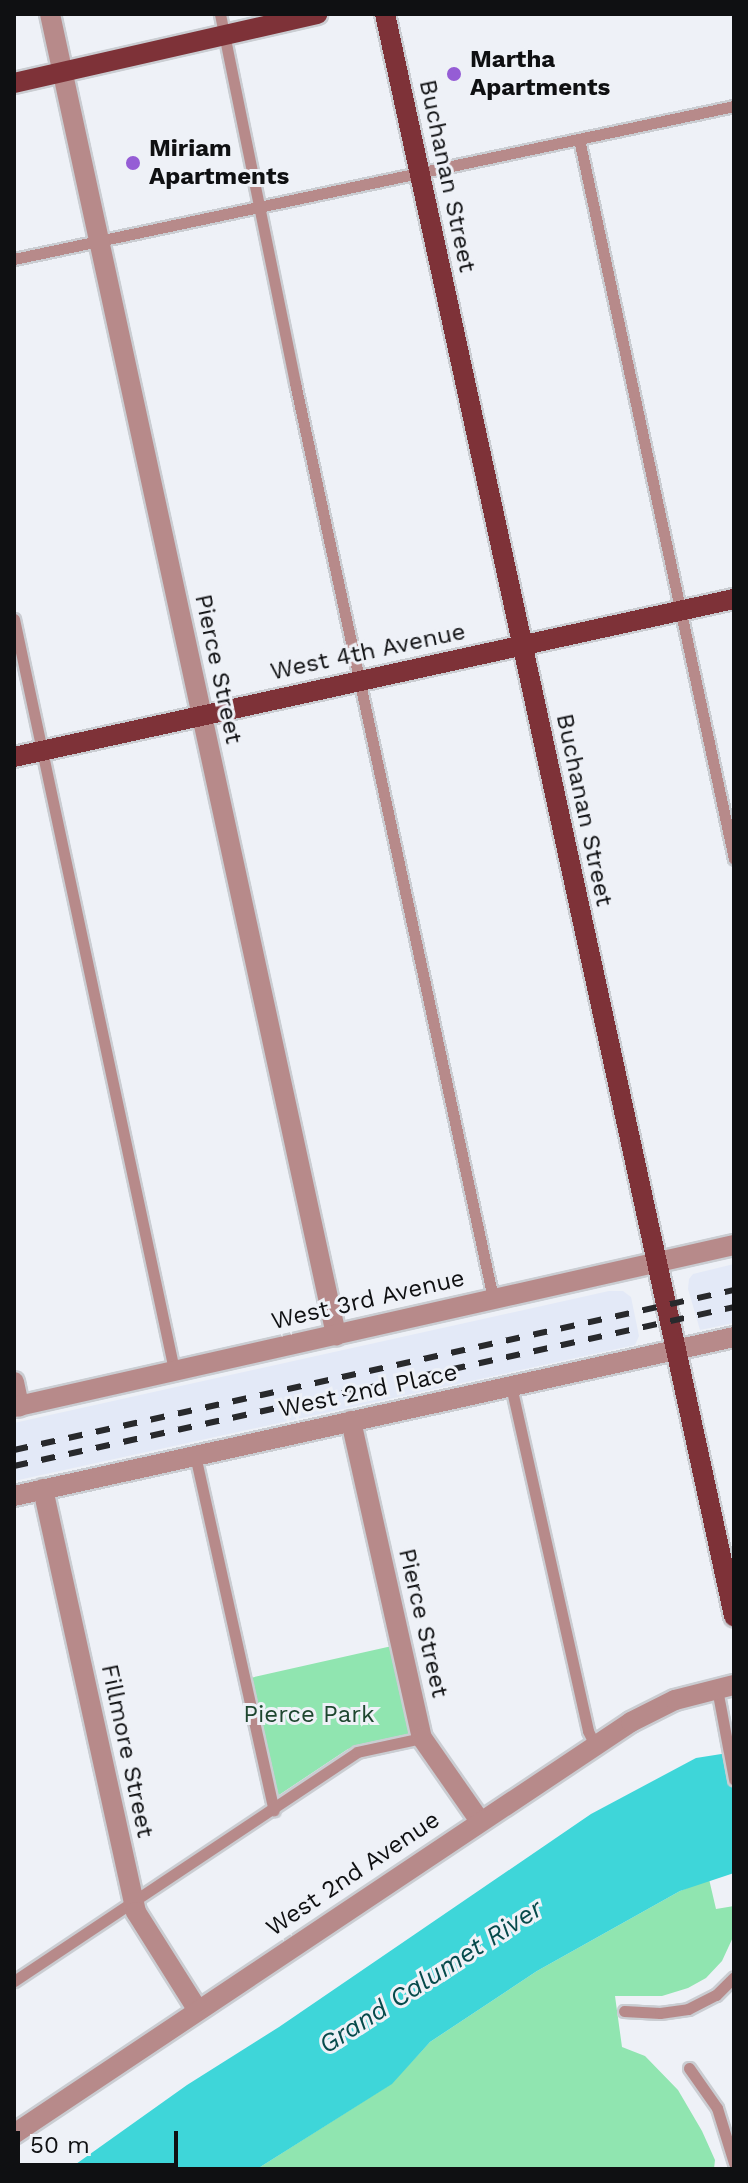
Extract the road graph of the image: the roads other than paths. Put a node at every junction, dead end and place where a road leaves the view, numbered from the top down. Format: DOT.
graph roads {
  1 [pos="50,14"];
  2 [pos="220,14"];
  3 [pos="317,14"];
  4 [pos="385,14"];
  5 [pos="224,35"];
  6 [pos="62,72"];
  7 [pos="14,83"];
  8 [pos="734,106"];
  9 [pos="579,139"];
  10 [pos="420,172"];
  11 [pos="259,208"];
  12 [pos="99,240"];
  13 [pos="14,259"];
  14 [pos="734,599"];
  15 [pos="681,611"];
  16 [pos="14,619"];
  17 [pos="521,646"];
  18 [pos="359,681"];
  19 [pos="201,716"];
  20 [pos="42,751"];
  21 [pos="14,757"];
  22 [pos="734,859"];
  23 [pos="734,1245"];
  24 [pos="656,1262"];
  25 [pos="493,1298"];
  26 [pos="336,1335"];
  27 [pos="734,1337"];
  28 [pos="676,1350"];
  29 [pos="174,1370"];
  30 [pos="14,1382"];
  31 [pos="511,1386"];
  32 [pos="17,1406"];
  33 [pos="351,1421"];
  34 [pos="195,1455"];
  35 [pos="43,1489"];
  36 [pos="14,1496"];
  37 [pos="734,1616"];
  38 [pos="726,1687"];
  39 [pos="422,1738"];
  40 [pos="595,1745"];
  41 [pos="734,1779"];
  42 [pos="274,1810"];
  43 [pos="480,1821"];
  44 [pos="133,1901"];
  45 [pos="734,1977"];
  46 [pos="14,1981"];
  47 [pos="197,2009"];
  48 [pos="624,2011"];
  49 [pos="689,2068"];
  50 [pos="14,2134"];
  51 [pos="734,2163"];
  1 -- 6 [label="street, Pierce Street"];
  2 -- 5 [label="lane"];
  3 -- 5 [label="main road"];
  4 -- 10 [label="main road, Buchanan Street"];
  5 -- 6 [label="main road"];
  5 -- 11 [label="lane"];
  6 -- 7 [label="main road"];
  6 -- 12 [label="street, Pierce Street"];
  8 -- 9 [label="lane"];
  9 -- 10 [label="lane"];
  9 -- 15 [label="lane"];
  10 -- 11 [label="lane"];
  10 -- 17 [label="main road, Buchanan Street"];
  11 -- 12 [label="lane"];
  11 -- 18 [label="lane"];
  12 -- 13 [label="lane"];
  12 -- 19 [label="street, Pierce Street"];
  14 -- 15 [label="main road, West 4th Avenue"];
  15 -- 17 [label="main road, West 4th Avenue"];
  15 -- 22 [label="lane"];
  16 -- 20 [label="lane"];
  17 -- 18 [label="main road, West 4th Avenue"];
  17 -- 24 [label="main road, Buchanan Street"];
  18 -- 19 [label="main road, West 4th Avenue"];
  18 -- 25 [label="lane"];
  19 -- 20 [label="main road, West 4th Avenue"];
  19 -- 26 [label="street, Pierce Street"];
  20 -- 21 [label="main road, West 4th Avenue"];
  20 -- 29 [label="lane"];
  23 -- 24 [label="street, West 3rd Avenue"];
  24 -- 25 [label="street, West 3rd Avenue"];
  24 -- 28 [label="main road, Buchanan Street"];
  25 -- 26 [label="street, West 3rd Avenue"];
  26 -- 29 [label="street, West 3rd Avenue"];
  27 -- 28 [label="street, West 2nd Place"];
  28 -- 31 [label="street, West 2nd Place"];
  28 -- 37 [label="main road, Buchanan Street"];
  29 -- 32 [label="street, West 3rd Avenue"];
  30 -- 32 [label="street"];
  31 -- 33 [label="street, West 2nd Place"];
  31 -- 40 [label="lane"];
  33 -- 34 [label="street, West 2nd Place"];
  33 -- 39 [label="street, Pierce Street"];
  34 -- 35 [label="street, West 2nd Place"];
  34 -- 42 [label="lane"];
  35 -- 36 [label="street, West 2nd Place"];
  35 -- 44 [label="street, Fillmore Street"];
  38 -- 40 [label="street, West 2nd Avenue"];
  38 -- 41 [label="lane"];
  39 -- 42 [label="lane"];
  39 -- 43 [label="street, Pierce Street"];
  40 -- 43 [label="street, West 2nd Avenue"];
  42 -- 44 [label="lane"];
  43 -- 47 [label="street, West 2nd Avenue"];
  44 -- 46 [label="lane"];
  44 -- 47 [label="street, Fillmore Street"];
  45 -- 48 [label="lane"];
  47 -- 50 [label="street, West 2nd Avenue"];
  49 -- 51 [label="lane"];
}
